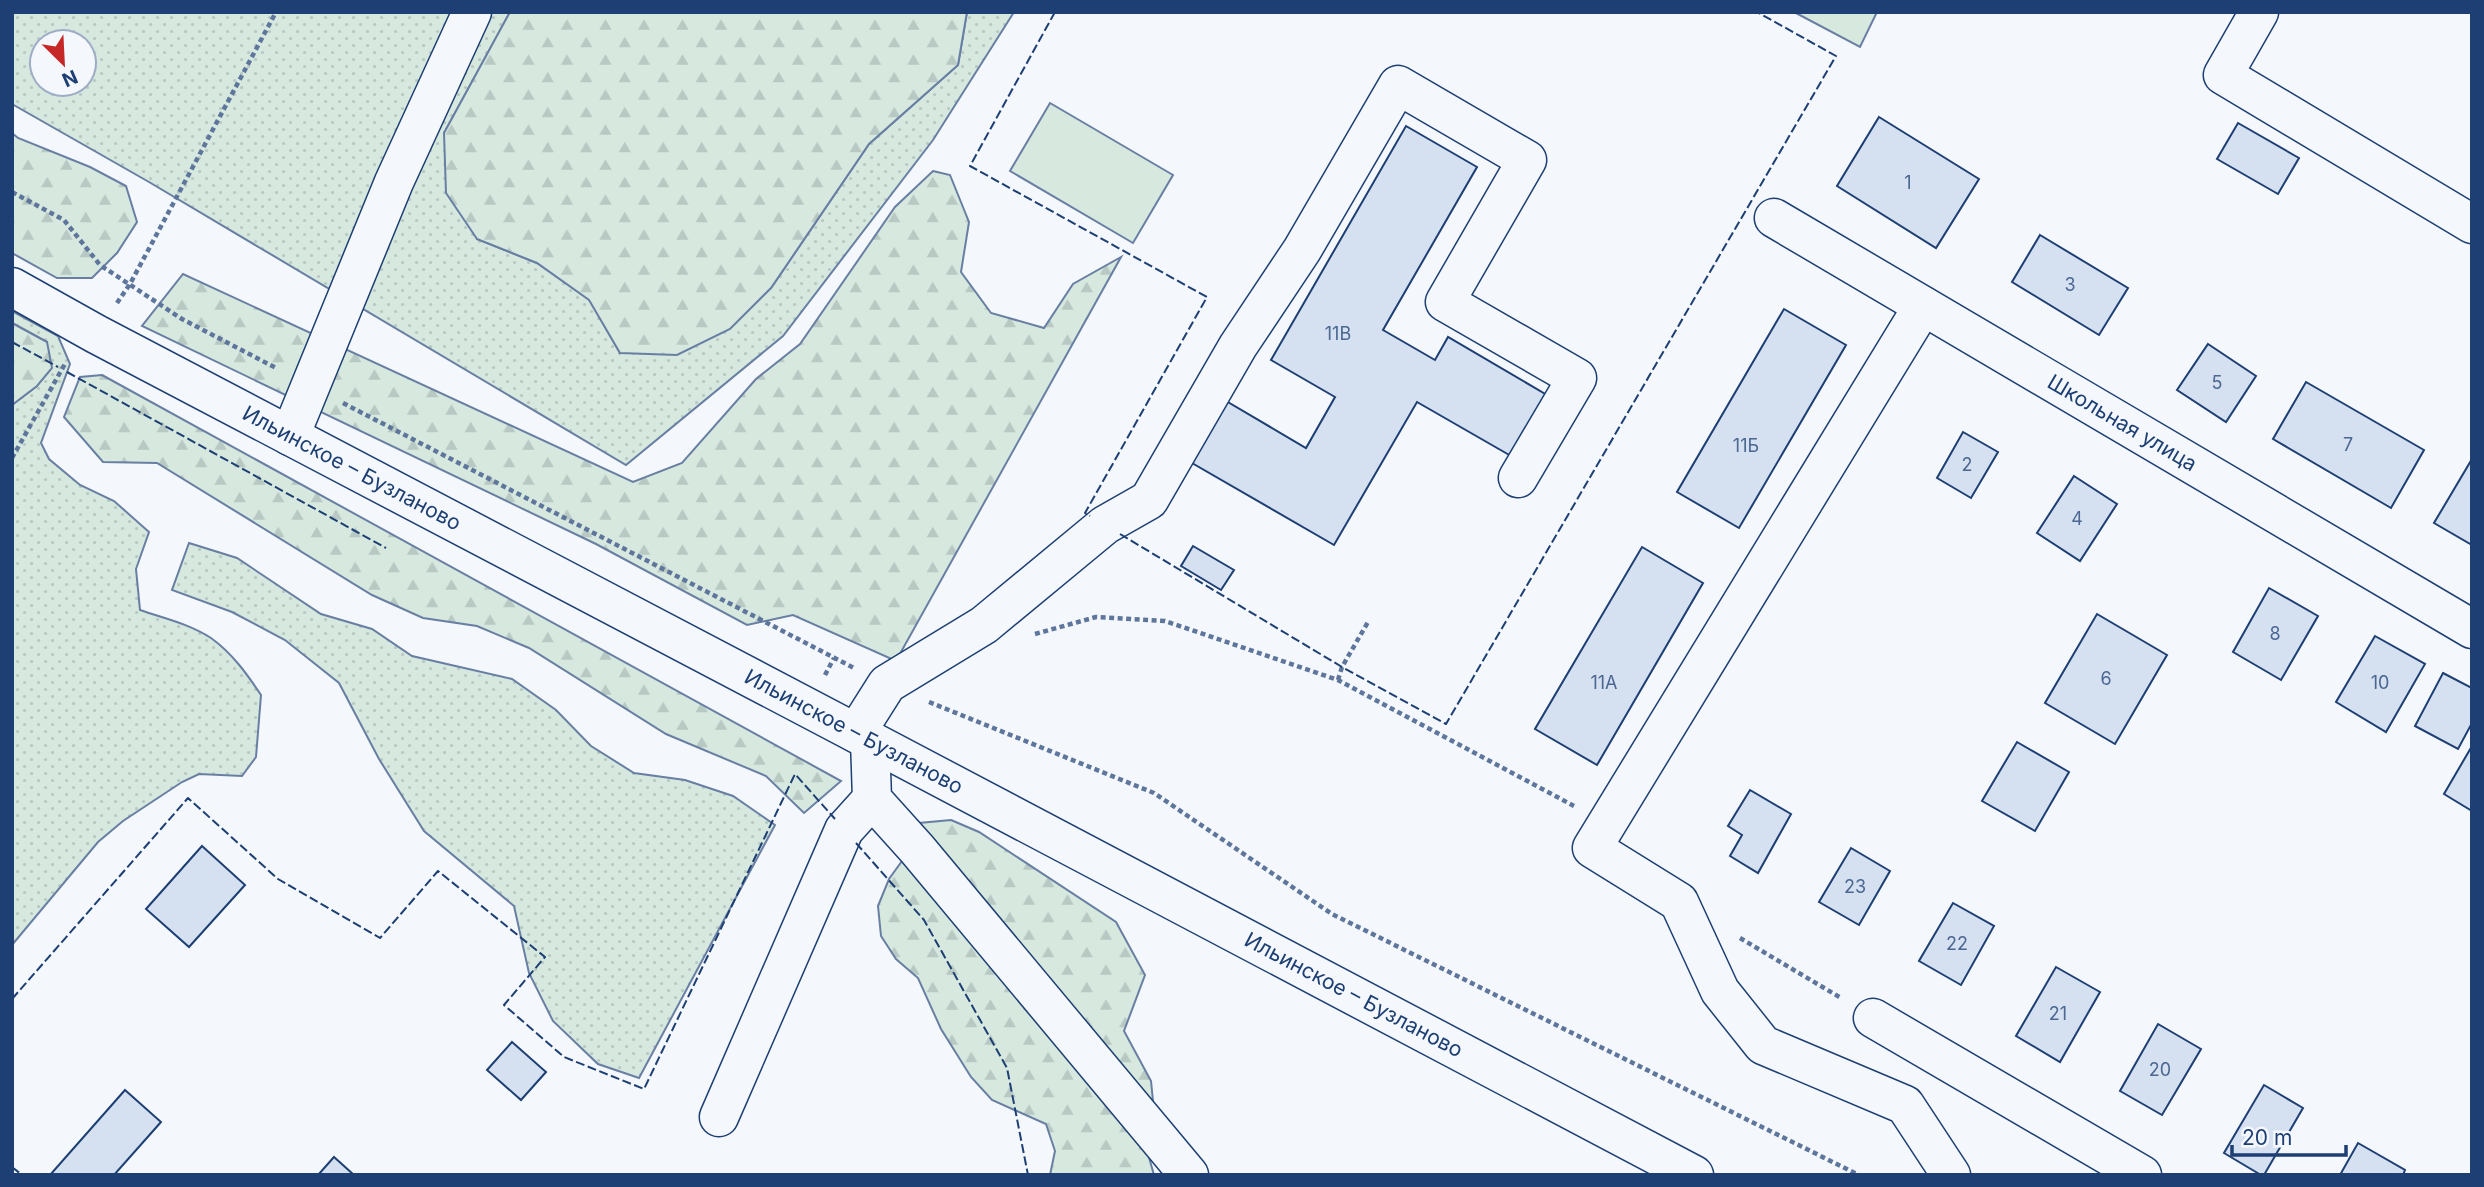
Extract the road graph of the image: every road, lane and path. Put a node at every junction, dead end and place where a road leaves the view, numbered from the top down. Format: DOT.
graph roads {
  1 [pos="276,12"];
  2 [pos="472,12"];
  3 [pos="2259,12"];
  4 [pos="1774,218"];
  5 [pos="2472,224"];
  6 [pos="12,287"];
  7 [pos="1923,306"];
  8 [pos="91,331"];
  9 [pos="290,436"];
  10 [pos="12,458"];
  11 [pos="1518,478"];
  12 [pos="1367,622"];
  13 [pos="2472,629"];
  14 [pos="1033,635"];
  15 [pos="1338,680"];
  16 [pos="863,736"];
  17 [pos="872,799"];
  18 [pos="1592,848"];
  19 [pos="1736,936"];
  20 [pos="1873,1018"];
  21 [pos="719,1117"];
  22 [pos="1189,1175"];
  23 [pos="1694,1175"];
  24 [pos="1951,1175"];
  25 [pos="2142,1175"];
  1 -- 8 [label="path"];
  2 -- 9 [label="street"];
  3 -- 5 [label="street"];
  4 -- 7 [label="street, Школьная улица"];
  6 -- 8 [label="street, Ильинское – Бузланово"];
  7 -- 13 [label="street, Школьная улица"];
  7 -- 18 [label="street"];
  8 -- 9 [label="street, Ильинское – Бузланово"];
  8 -- 10 [label="path"];
  9 -- 16 [label="street, Ильинское – Бузланово"];
  11 -- 16 [label="street"];
  12 -- 15 [label="path"];
  14 -- 15 [label="path"];
  15 -- 18 [label="path"];
  16 -- 17 [label="street"];
  16 -- 23 [label="street, Ильинское – Бузланово"];
  17 -- 21 [label="street"];
  17 -- 22 [label="street"];
  18 -- 24 [label="street"];
  19 -- 20 [label="path"];
  20 -- 25 [label="street"];
}
